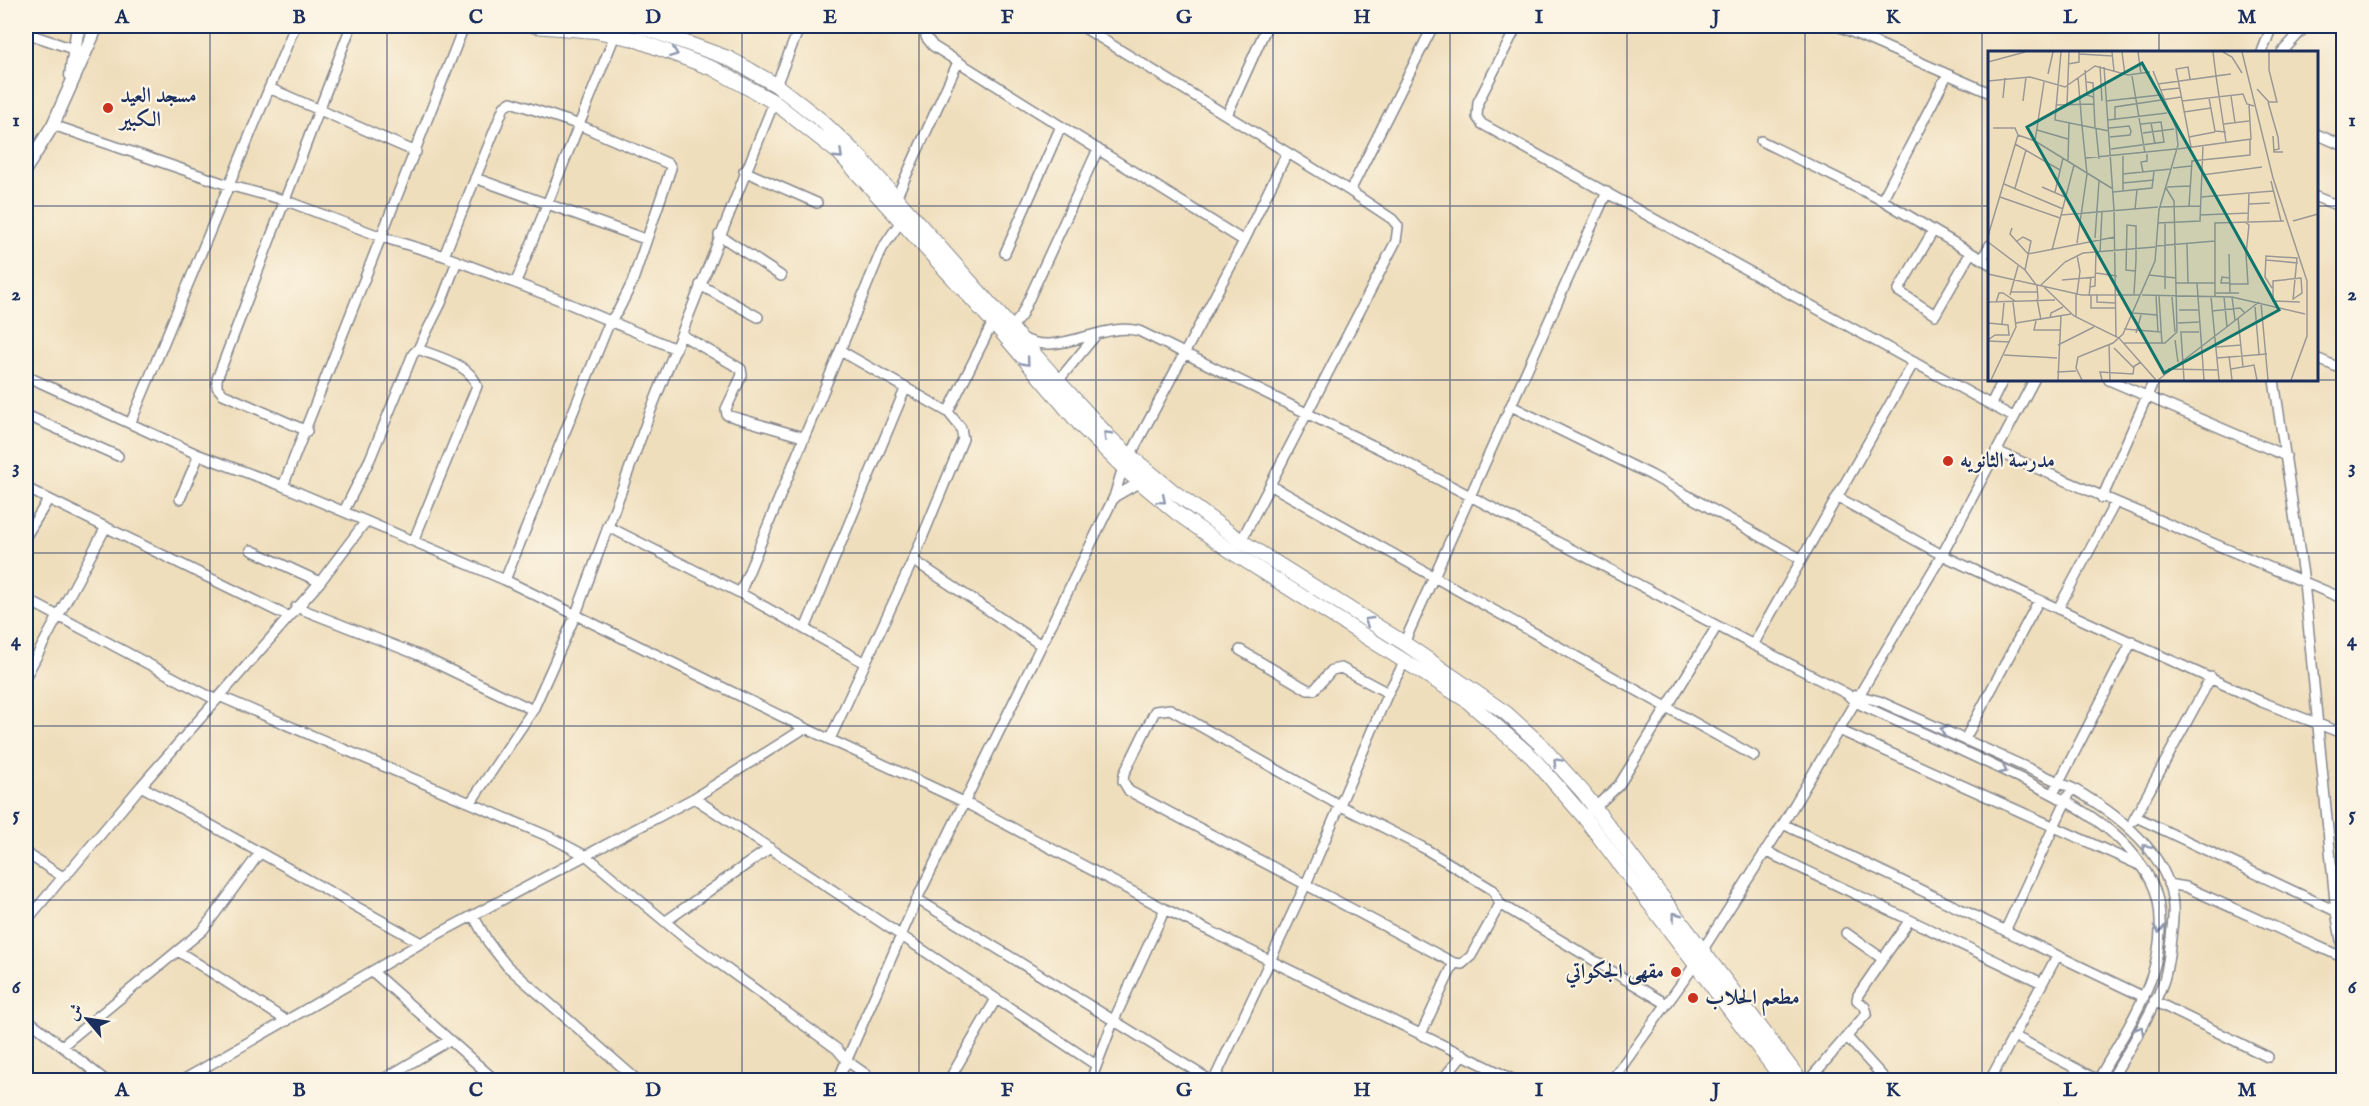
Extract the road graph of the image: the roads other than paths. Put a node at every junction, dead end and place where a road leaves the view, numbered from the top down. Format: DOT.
graph roads {
  1 [pos="78,26"];
  2 [pos="98,26"];
  3 [pos="295,26"];
  4 [pos="351,26"];
  5 [pos="464,26"];
  6 [pos="535,26"];
  7 [pos="639,26"];
  8 [pos="800,26"];
  9 [pos="927,26"];
  10 [pos="1081,26"];
  11 [pos="1267,26"];
  12 [pos="1433,26"];
  13 [pos="1517,26"];
  14 [pos="1838,26"];
  15 [pos="2271,26"];
  16 [pos="2306,26"];
  17 [pos="26,33"];
  18 [pos="615,34"];
  19 [pos="76,50"];
  20 [pos="2262,51"];
  21 [pos="2283,51"];
  22 [pos="957,62"];
  23 [pos="1947,75"];
  24 [pos="776,85"];
  25 [pos="269,88"];
  26 [pos="1988,93"];
  27 [pos="65,100"];
  28 [pos="774,102"];
  29 [pos="318,110"];
  30 [pos="1227,115"];
  31 [pos="577,124"];
  32 [pos="53,125"];
  33 [pos="1060,126"];
  34 [pos="2318,135"];
  35 [pos="1761,141"];
  36 [pos="2343,146"];
  37 [pos="1098,149"];
  38 [pos="416,152"];
  39 [pos="1287,153"];
  40 [pos="26,168"];
  41 [pos="744,171"];
  42 [pos="475,178"];
  43 [pos="228,185"];
  44 [pos="1350,191"];
  45 [pos="1607,192"];
  46 [pos="896,198"];
  47 [pos="2318,198"];
  48 [pos="284,200"];
  49 [pos="1882,200"];
  50 [pos="548,203"];
  51 [pos="817,203"];
  52 [pos="2343,208"];
  53 [pos="901,221"];
  54 [pos="1933,231"];
  55 [pos="719,235"];
  56 [pos="382,237"];
  57 [pos="645,239"];
  58 [pos="1244,241"];
  59 [pos="1005,253"];
  60 [pos="1970,254"];
  61 [pos="444,256"];
  62 [pos="457,261"];
  63 [pos="1986,261"];
  64 [pos="781,276"];
  65 [pos="516,282"];
  66 [pos="700,285"];
  67 [pos="758,317"];
  68 [pos="610,321"];
  69 [pos="993,322"];
  70 [pos="1014,331"];
  71 [pos="1097,334"];
  72 [pos="682,335"];
  73 [pos="418,349"];
  74 [pos="676,349"];
  75 [pos="841,351"];
  76 [pos="1185,353"];
  77 [pos="2318,359"];
  78 [pos="1914,362"];
  79 [pos="2343,370"];
  80 [pos="26,376"];
  81 [pos="1058,381"];
  82 [pos="2002,381"];
  83 [pos="2033,381"];
  84 [pos="2111,381"];
  85 [pos="2154,381"];
  86 [pos="2274,381"];
  87 [pos="906,387"];
  88 [pos="2147,397"];
  89 [pos="1990,404"];
  90 [pos="1510,406"];
  91 [pos="948,412"];
  92 [pos="1308,412"];
  93 [pos="26,415"];
  94 [pos="2013,417"];
  95 [pos="131,422"];
  96 [pos="307,430"];
  97 [pos="803,437"];
  98 [pos="1996,451"];
  99 [pos="199,454"];
  100 [pos="118,456"];
  101 [pos="2286,456"];
  102 [pos="1126,461"];
  103 [pos="1140,482"];
  104 [pos="1270,485"];
  105 [pos="283,486"];
  106 [pos="26,488"];
  107 [pos="1114,497"];
  108 [pos="1470,497"];
  109 [pos="1837,497"];
  110 [pos="2102,498"];
  111 [pos="180,499"];
  112 [pos="48,500"];
  113 [pos="2115,503"];
  114 [pos="344,511"];
  115 [pos="366,521"];
  116 [pos="1201,521"];
  117 [pos="608,526"];
  118 [pos="106,527"];
  119 [pos="26,536"];
  120 [pos="414,540"];
  121 [pos="1241,541"];
  122 [pos="251,550"];
  123 [pos="1942,555"];
  124 [pos="1801,559"];
  125 [pos="913,560"];
  126 [pos="1433,576"];
  127 [pos="505,580"];
  128 [pos="320,582"];
  129 [pos="2304,582"];
  130 [pos="740,593"];
  131 [pos="26,599"];
  132 [pos="2343,599"];
  133 [pos="2039,600"];
  134 [pos="296,607"];
  135 [pos="2058,609"];
  136 [pos="576,614"];
  137 [pos="287,616"];
  138 [pos="57,617"];
  139 [pos="1717,626"];
  140 [pos="805,629"];
  141 [pos="2132,641"];
  142 [pos="1404,643"];
  143 [pos="1041,645"];
  144 [pos="1753,645"];
  145 [pos="1240,650"];
  146 [pos="1405,661"];
  147 [pos="865,663"];
  148 [pos="26,676"];
  149 [pos="2211,677"];
  150 [pos="1388,693"];
  151 [pos="218,698"];
  152 [pos="1857,699"];
  153 [pos="1667,709"];
  154 [pos="533,710"];
  155 [pos="2318,725"];
  156 [pos="805,728"];
  157 [pos="1839,730"];
  158 [pos="2343,734"];
  159 [pos="830,739"];
  160 [pos="1965,739"];
  161 [pos="1754,756"];
  162 [pos="2059,782"];
  163 [pos="141,786"];
  164 [pos="2072,788"];
  165 [pos="2054,794"];
  166 [pos="694,798"];
  167 [pos="2066,801"];
  168 [pos="471,802"];
  169 [pos="964,802"];
  170 [pos="1339,806"];
  171 [pos="1590,812"];
  172 [pos="2136,817"];
  173 [pos="1783,824"];
  174 [pos="2054,827"];
  175 [pos="2128,828"];
  176 [pos="770,848"];
  177 [pos="1765,851"];
  178 [pos="26,853"];
  179 [pos="259,854"];
  180 [pos="588,857"];
  181 [pos="2141,866"];
  182 [pos="63,877"];
  183 [pos="1306,884"];
  184 [pos="2168,884"];
  185 [pos="917,899"];
  186 [pos="1500,904"];
  187 [pos="1165,909"];
  188 [pos="2340,913"];
  189 [pos="474,917"];
  190 [pos="26,921"];
  191 [pos="666,921"];
  192 [pos="1909,921"];
  193 [pos="2005,931"];
  194 [pos="1846,933"];
  195 [pos="901,934"];
  196 [pos="421,943"];
  197 [pos="178,951"];
  198 [pos="1702,951"];
  199 [pos="2057,956"];
  200 [pos="2343,957"];
  201 [pos="1883,959"];
  202 [pos="1269,961"];
  203 [pos="1454,963"];
  204 [pos="1694,966"];
  205 [pos="373,972"];
  206 [pos="2042,983"];
  207 [pos="2144,997"];
  208 [pos="996,999"];
  209 [pos="2154,1001"];
  210 [pos="1665,1003"];
  211 [pos="26,1018"];
  212 [pos="287,1021"];
  213 [pos="1113,1022"];
  214 [pos="1753,1030"];
  215 [pos="1421,1034"];
  216 [pos="2014,1036"];
  217 [pos="1847,1037"];
  218 [pos="450,1040"];
  219 [pos="62,1046"];
  220 [pos="1463,1054"];
  221 [pos="2268,1057"];
  222 [pos="847,1061"];
  223 [pos="1096,1065"];
  224 [pos="105,1080"];
  225 [pos="183,1080"];
  226 [pos="382,1080"];
  227 [pos="495,1080"];
  228 [pos="637,1080"];
  229 [pos="838,1080"];
  230 [pos="874,1080"];
  231 [pos="949,1080"];
  232 [pos="1091,1080"];
  233 [pos="1212,1080"];
  234 [pos="1442,1080"];
  235 [pos="1514,1080"];
  236 [pos="1612,1080"];
  237 [pos="1783,1080"];
  238 [pos="1800,1080"];
  239 [pos="1809,1080"];
  240 [pos="1886,1080"];
  241 [pos="1990,1080"];
  242 [pos="2098,1080"];
  243 [pos="2111,1080"];
  1 -- 19 [label="street"];
  2 -- 27 [label="street"];
  3 -- 25 [label="street"];
  4 -- 29 [label="street"];
  5 -- 38 [label="street"];
  6 -- 18 [label="main road"];
  7 -- 24 [label="main road"];
  8 -- 24 [label="street"];
  9 -- 22 [label="street"];
  10 -- 30 [label="street"];
  11 -- 30 [label="street"];
  12 -- 44 [label="street"];
  13 -- 45 [label="street"];
  14 -- 23 [label="street"];
  15 -- 20 [label="street"];
  16 -- 21 [label="street"];
  17 -- 19 [label="street"];
  18 -- 28 [label="main road, one-way"];
  18 -- 31 [label="street"];
  19 -- 27 [label="street"];
  22 -- 33 [label="street"];
  22 -- 46 [label="street"];
  23 -- 26 [label="street"];
  23 -- 49 [label="street"];
  24 -- 46 [label="main road"];
  25 -- 29 [label="street"];
  25 -- 43 [label="street"];
  27 -- 32 [label="street"];
  28 -- 41 [label="street"];
  28 -- 53 [label="main road, one-way"];
  29 -- 38 [label="street"];
  29 -- 48 [label="street"];
  30 -- 39 [label="street"];
  31 -- 42 [label="street"];
  31 -- 50 [label="street"];
  31 -- 57 [label="street"];
  32 -- 40 [label="street"];
  32 -- 43 [label="street"];
  33 -- 37 [label="street"];
  33 -- 59 [label="street"];
  34 -- 36 [label="street"];
  35 -- 49 [label="street"];
  37 -- 58 [label="street"];
  37 -- 70 [label="street"];
  38 -- 56 [label="street"];
  39 -- 44 [label="street"];
  39 -- 58 [label="street"];
  41 -- 51 [label="street"];
  41 -- 55 [label="street"];
  42 -- 50 [label="street"];
  42 -- 61 [label="street"];
  43 -- 48 [label="street"];
  43 -- 95 [label="street"];
  44 -- 92 [label="street"];
  45 -- 78 [label="street"];
  45 -- 90 [label="street"];
  46 -- 70 [label="main road"];
  47 -- 52 [label="street"];
  48 -- 56 [label="street"];
  48 -- 96 [label="street"];
  49 -- 54 [label="street"];
  50 -- 57 [label="street"];
  50 -- 65 [label="street"];
  53 -- 69 [label="main road"];
  53 -- 75 [label="street"];
  54 -- 60 [label="street"];
  54 -- 60 [label="street"];
  55 -- 64 [label="street"];
  55 -- 66 [label="street"];
  56 -- 61 [label="street"];
  56 -- 96 [label="street"];
  57 -- 68 [label="street"];
  58 -- 76 [label="street"];
  60 -- 63 [label="street"];
  61 -- 62 [label="street"];
  62 -- 65 [label="street"];
  62 -- 73 [label="street"];
  65 -- 68 [label="street"];
  66 -- 67 [label="street"];
  66 -- 72 [label="street"];
  68 -- 74 [label="street"];
  68 -- 127 [label="street"];
  69 -- 91 [label="street"];
  69 -- 102 [label="main road, one-way"];
  70 -- 71 [label="street"];
  70 -- 81 [label="main road"];
  71 -- 76 [label="street"];
  71 -- 81 [label="street"];
  72 -- 74 [label="street"];
  72 -- 97 [label="street"];
  73 -- 114 [label="street"];
  73 -- 120 [label="street"];
  74 -- 117 [label="street"];
  75 -- 87 [label="street"];
  75 -- 97 [label="street"];
  76 -- 92 [label="street"];
  76 -- 102 [label="street"];
  77 -- 79 [label="street"];
  78 -- 89 [label="street"];
  78 -- 109 [label="street"];
  80 -- 95 [label="street"];
  102 -- 81 [label="main road, one-way"];
  82 -- 89 [label="street"];
  83 -- 94 [label="street"];
  84 -- 88 [label="street"];
  85 -- 88 [label="street"];
  86 -- 101 [label="street"];
  87 -- 91 [label="street"];
  87 -- 140 [label="street"];
  88 -- 101 [label="street"];
  88 -- 110 [label="street"];
  89 -- 94 [label="street"];
  90 -- 108 [label="street"];
  90 -- 124 [label="street"];
  91 -- 125 [label="street"];
  92 -- 104 [label="street"];
  92 -- 108 [label="street"];
  93 -- 100 [label="street"];
  94 -- 98 [label="street"];
  95 -- 99 [label="street"];
  96 -- 105 [label="street"];
  97 -- 130 [label="street"];
  98 -- 110 [label="street"];
  98 -- 123 [label="street"];
  99 -- 105 [label="street"];
  99 -- 111 [label="street"];
  101 -- 129 [label="street"];
  102 -- 103 [label="main road"];
  102 -- 107 [label="street"];
  102 -- 116 [label="main road"];
  103 -- 107 [label="street"];
  103 -- 116 [label="main road, one-way"];
  104 -- 121 [label="street"];
  104 -- 126 [label="street"];
  105 -- 114 [label="street"];
  106 -- 112 [label="street"];
  107 -- 143 [label="street"];
  108 -- 126 [label="street"];
  108 -- 139 [label="street"];
  109 -- 123 [label="street"];
  109 -- 124 [label="street"];
  110 -- 113 [label="street"];
  112 -- 118 [label="street"];
  112 -- 119 [label="street"];
  113 -- 129 [label="street"];
  113 -- 135 [label="street"];
  114 -- 115 [label="street"];
  115 -- 120 [label="street"];
  115 -- 128 [label="street"];
  116 -- 121 [label="main road"];
  116 -- 146 [label="main road"];
  117 -- 130 [label="street"];
  117 -- 136 [label="street"];
  118 -- 137 [label="street"];
  118 -- 138 [label="street"];
  120 -- 127 [label="street"];
  142 -- 121 [label="main road, one-way"];
  122 -- 128 [label="street"];
  123 -- 133 [label="street"];
  123 -- 152 [label="street"];
  124 -- 144 [label="street"];
  125 -- 143 [label="street"];
  125 -- 147 [label="street"];
  126 -- 142 [label="street"];
  126 -- 153 [label="street"];
  127 -- 136 [label="street"];
  128 -- 134 [label="street"];
  129 -- 132 [label="street"];
  129 -- 155 [label="street"];
  130 -- 140 [label="street"];
  131 -- 138 [label="street"];
  133 -- 135 [label="street"];
  133 -- 160 [label="street"];
  134 -- 137 [label="street"];
  134 -- 154 [label="street"];
  135 -- 141 [label="street"];
  136 -- 154 [label="street"];
  136 -- 156 [label="street"];
  137 -- 151 [label="street"];
  138 -- 148 [label="street"];
  138 -- 151 [label="street"];
  139 -- 144 [label="street"];
  139 -- 153 [label="street"];
  140 -- 147 [label="street"];
  141 -- 149 [label="street"];
  141 -- 162 [label="street"];
  171 -- 142 [label="main road, one-way"];
  143 -- 169 [label="street"];
  144 -- 152 [label="street"];
  145 -- 150 [label="street"];
  146 -- 150 [label="street"];
  146 -- 171 [label="main road"];
  147 -- 159 [label="street"];
  149 -- 155 [label="street"];
  149 -- 172 [label="street"];
  150 -- 170 [label="street"];
  151 -- 163 [label="street"];
  151 -- 168 [label="street"];
  152 -- 157 [label="street"];
  160 -- 152 [label="street, one-way"];
  152 -- 165 [label="street, one-way"];
  153 -- 161 [label="street"];
  153 -- 171 [label="street"];
  154 -- 168 [label="street"];
  155 -- 158 [label="street"];
  155 -- 188 [label="street"];
  156 -- 159 [label="street"];
  156 -- 166 [label="street"];
  157 -- 173 [label="street"];
  157 -- 174 [label="street"];
  159 -- 169 [label="street"];
  160 -- 162 [label="street"];
  162 -- 164 [label="street"];
  162 -- 165 [label="street"];
  163 -- 179 [label="street"];
  163 -- 182 [label="street"];
  164 -- 167 [label="street"];
  164 -- 175 [label="street"];
  165 -- 167 [label="street"];
  166 -- 176 [label="street"];
  166 -- 180 [label="street"];
  167 -- 174 [label="street"];
  167 -- 181 [label="street"];
  168 -- 180 [label="street"];
  169 -- 185 [label="street"];
  169 -- 187 [label="street"];
  170 -- 183 [label="street"];
  170 -- 183 [label="street"];
  170 -- 186 [label="street"];
  198 -- 171 [label="main road, one-way"];
  171 -- 204 [label="main road"];
  172 -- 175 [label="street"];
  172 -- 188 [label="street"];
  173 -- 177 [label="street"];
  173 -- 193 [label="street"];
  174 -- 181 [label="street"];
  174 -- 193 [label="street"];
  184 -- 175 [label="street, one-way"];
  176 -- 191 [label="street"];
  176 -- 195 [label="street"];
  177 -- 192 [label="street"];
  177 -- 198 [label="street"];
  178 -- 182 [label="street"];
  179 -- 196 [label="street"];
  179 -- 197 [label="street"];
  180 -- 189 [label="street"];
  180 -- 191 [label="street"];
  181 -- 207 [label="street, one-way"];
  182 -- 190 [label="street"];
  183 -- 202 [label="street"];
  183 -- 203 [label="street"];
  184 -- 200 [label="street"];
  184 -- 209 [label="street"];
  185 -- 195 [label="street"];
  185 -- 213 [label="street"];
  186 -- 203 [label="street"];
  186 -- 210 [label="street"];
  187 -- 202 [label="street"];
  187 -- 213 [label="street"];
  188 -- 200 [label="street"];
  189 -- 196 [label="street"];
  189 -- 228 [label="street"];
  191 -- 222 [label="street"];
  192 -- 201 [label="street"];
  192 -- 206 [label="street"];
  193 -- 199 [label="street"];
  194 -- 201 [label="street"];
  195 -- 208 [label="street"];
  195 -- 222 [label="street"];
  196 -- 205 [label="street"];
  197 -- 212 [label="street"];
  197 -- 219 [label="street"];
  198 -- 214 [label="main road"];
  199 -- 206 [label="street"];
  199 -- 207 [label="street"];
  201 -- 217 [label="street"];
  202 -- 215 [label="street"];
  202 -- 233 [label="street"];
  203 -- 215 [label="street"];
  204 -- 210 [label="street"];
  204 -- 214 [label="main road"];
  205 -- 212 [label="street"];
  205 -- 218 [label="street"];
  206 -- 216 [label="street"];
  207 -- 242 [label="street"];
  208 -- 223 [label="street"];
  208 -- 231 [label="street"];
  209 -- 221 [label="street"];
  243 -- 209 [label="street, one-way"];
  210 -- 236 [label="street"];
  211 -- 219 [label="street"];
  212 -- 225 [label="street"];
  213 -- 223 [label="street"];
  213 -- 233 [label="street"];
  214 -- 237 [label="main road"];
  214 -- 238 [label="main road"];
  215 -- 220 [label="street"];
  216 -- 241 [label="street"];
  216 -- 242 [label="street"];
  217 -- 239 [label="street"];
  217 -- 240 [label="street"];
  218 -- 226 [label="street"];
  218 -- 227 [label="street"];
  219 -- 224 [label="street"];
  220 -- 234 [label="street"];
  220 -- 235 [label="street"];
  222 -- 229 [label="street"];
  222 -- 230 [label="street"];
  223 -- 232 [label="street"];
}
